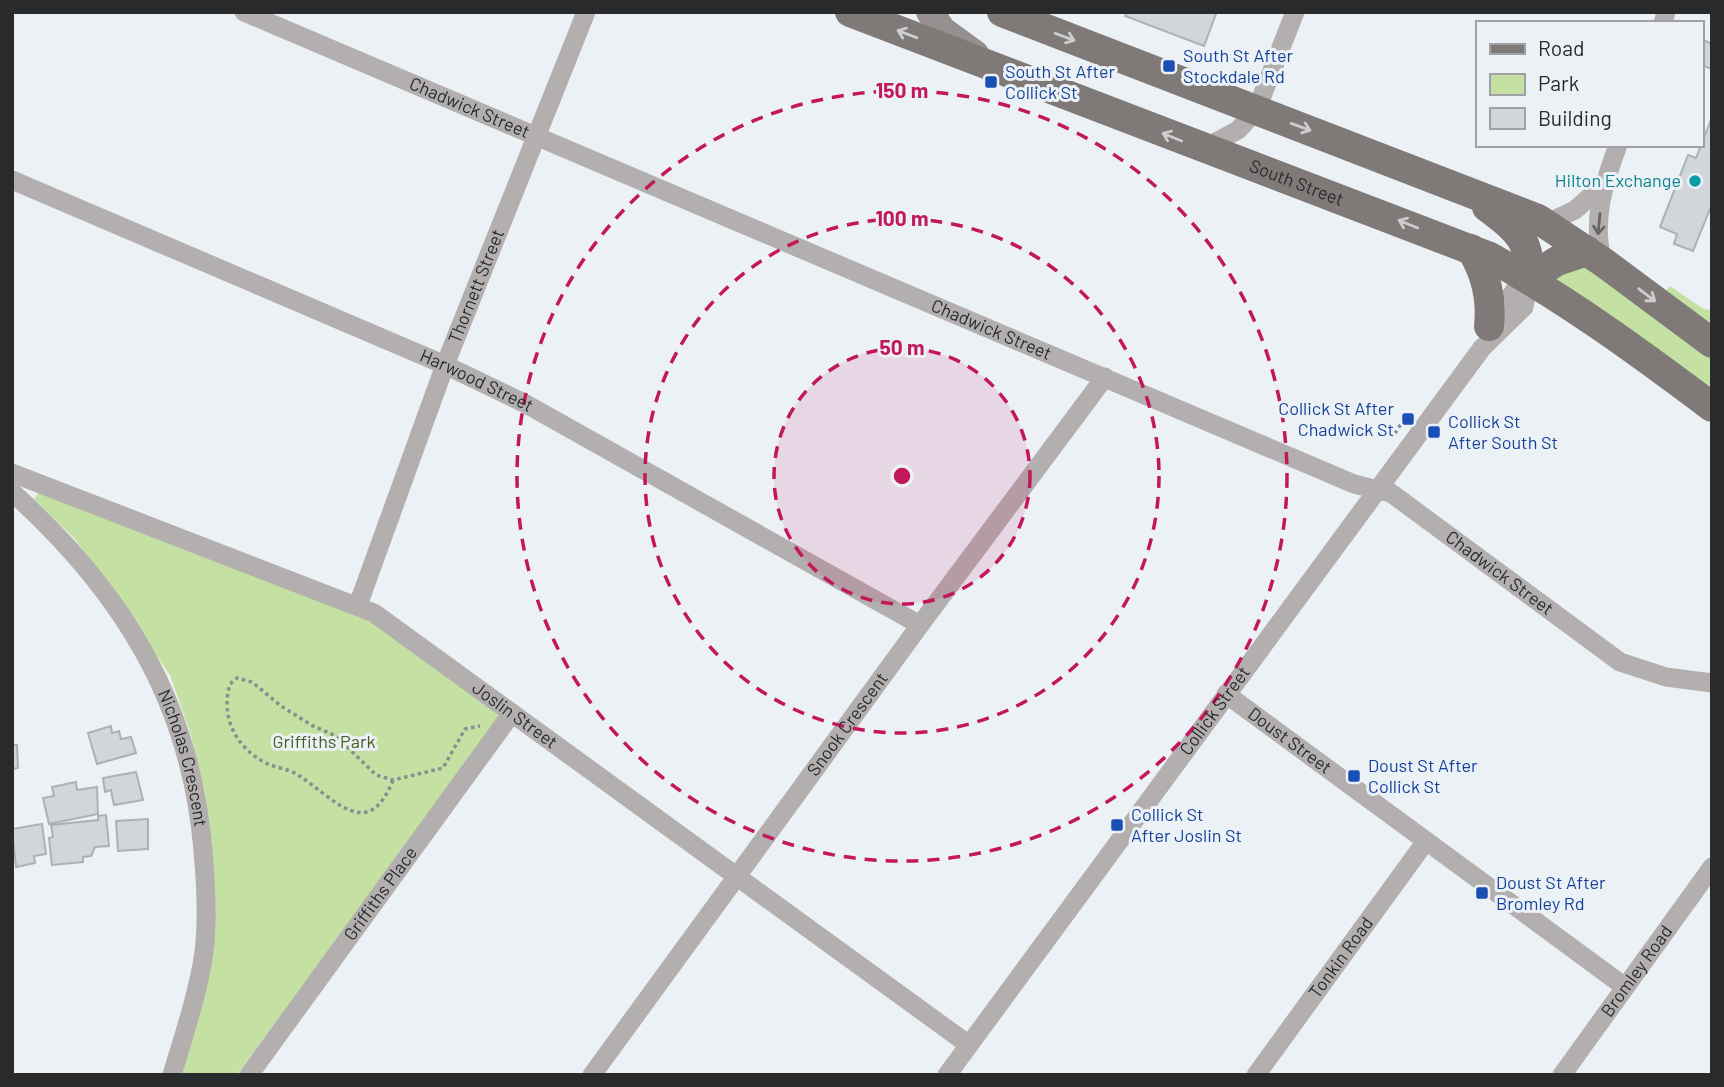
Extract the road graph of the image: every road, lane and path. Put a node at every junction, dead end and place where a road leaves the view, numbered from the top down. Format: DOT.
graph roads {
  1 [pos="244,12"];
  2 [pos="586,12"];
  3 [pos="930,12"];
  4 [pos="1002,12"];
  5 [pos="1295,12"];
  6 [pos="859,13"];
  7 [pos="994,67"];
  8 [pos="1256,111"];
  9 [pos="534,137"];
  10 [pos="1617,147"];
  11 [pos="1203,149"];
  12 [pos="12,180"];
  13 [pos="1603,185"];
  14 [pos="1462,188"];
  15 [pos="1546,223"];
  16 [pos="1471,249"];
  17 [pos="1595,256"];
  18 [pos="1529,279"];
  19 [pos="1485,337"];
  20 [pos="1712,343"];
  21 [pos="445,365"];
  22 [pos="1105,377"];
  23 [pos="1712,407"];
  24 [pos="1405,418"];
  25 [pos="1382,425"];
  26 [pos="12,472"];
  27 [pos="12,492"];
  28 [pos="1375,492"];
  29 [pos="358,605"];
  30 [pos="920,625"];
  31 [pos="1712,683"];
  32 [pos="1226,694"];
  33 [pos="512,713"];
  34 [pos="498,732"];
  35 [pos="393,780"];
  36 [pos="1426,841"];
  37 [pos="1712,867"];
  38 [pos="735,877"];
  39 [pos="1625,986"];
  40 [pos="968,1045"];
  41 [pos="172,1075"];
  42 [pos="249,1075"];
  43 [pos="592,1075"];
  44 [pos="947,1075"];
  45 [pos="1256,1075"];
  46 [pos="1562,1075"];
  1 -- 9 [label="street, Chadwick Street"];
  2 -- 9 [label="street, Thornett Street"];
  3 -- 7 [label="street"];
  4 -- 8 [label="main road, one-way"];
  5 -- 8 [label="street"];
  7 -- 6 [label="main road, South Street, one-way"];
  11 -- 7 [label="main road, South Street, one-way"];
  8 -- 11 [label="street"];
  8 -- 14 [label="main road, one-way"];
  9 -- 21 [label="street, Thornett Street"];
  9 -- 22 [label="street, Chadwick Street"];
  10 -- 13 [label="street"];
  16 -- 11 [label="main road, South Street, one-way"];
  12 -- 21 [label="street, Harwood Street"];
  13 -- 15 [label="street"];
  13 -- 17 [label="street, one-way"];
  14 -- 15 [label="main road"];
  14 -- 18 [label="main road"];
  15 -- 17 [label="main road"];
  16 -- 18 [label="main road, South Street"];
  16 -- 19 [label="main road"];
  17 -- 18 [label="main road"];
  17 -- 20 [label="main road, one-way"];
  18 -- 19 [label="street, Collick Street"];
  18 -- 23 [label="main road, South Street"];
  19 -- 28 [label="street, Collick Street"];
  21 -- 29 [label="street, Thornett Street"];
  21 -- 30 [label="street, Harwood Street"];
  22 -- 28 [label="street, Chadwick Street"];
  22 -- 30 [label="street, Snook Crescent"];
  24 -- 25 [label="path"];
  26 -- 29 [label="street, Joslin Street"];
  27 -- 41 [label="street, Nicholas Crescent"];
  28 -- 31 [label="street, Chadwick Street"];
  28 -- 32 [label="street, Collick Street"];
  29 -- 33 [label="street, Joslin Street"];
  30 -- 38 [label="street, Snook Crescent"];
  32 -- 36 [label="street, Doust Street"];
  32 -- 40 [label="street, Collick Street"];
  33 -- 34 [label="street, Griffiths Place"];
  33 -- 38 [label="street, Joslin Street"];
  34 -- 35 [label="path"];
  34 -- 42 [label="street, Griffiths Place"];
  35 -- 35 [label="path"];
  36 -- 39 [label="street, Doust Street"];
  36 -- 45 [label="street, Tonkin Road"];
  37 -- 39 [label="street, Bromley Road"];
  38 -- 40 [label="street, Joslin Street"];
  38 -- 43 [label="street, Snook Crescent"];
  39 -- 46 [label="street, Bromley Road"];
  40 -- 44 [label="street, Collick Street"];
}
